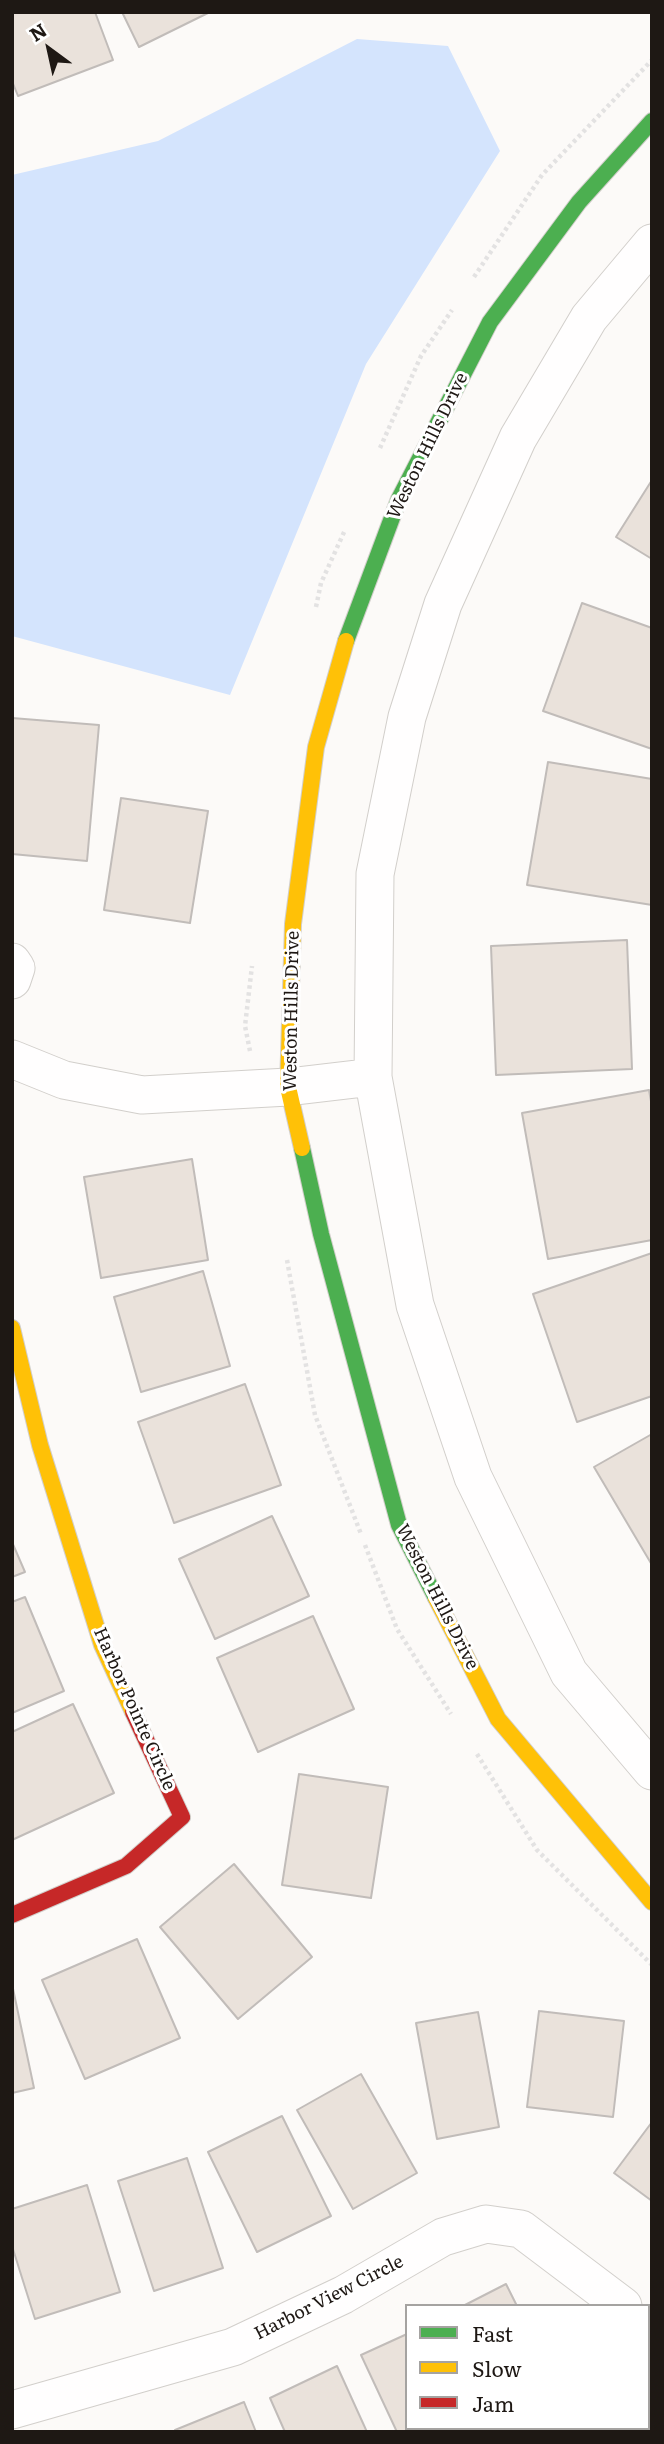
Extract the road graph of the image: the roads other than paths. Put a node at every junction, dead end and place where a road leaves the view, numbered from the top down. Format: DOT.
graph roads {
  1 [pos="652,121"];
  2 [pos="652,243"];
  3 [pos="12,962"];
  4 [pos="12,980"];
  5 [pos="12,1059"];
  6 [pos="373,1077"];
  7 [pos="289,1087"];
  8 [pos="12,1328"];
  9 [pos="652,1771"];
  10 [pos="652,1902"];
  11 [pos="12,1915"];
  12 [pos="620,2304"];
  13 [pos="12,2410"];
  1 -- 7 [label="street, Weston Hills Drive"];
  2 -- 6 [label="street"];
  3 -- 4 [label="street"];
  5 -- 7 [label="street"];
  6 -- 7 [label="street"];
  6 -- 9 [label="street"];
  7 -- 10 [label="street, Weston Hills Drive"];
  8 -- 11 [label="street, Harbor Pointe Circle"];
  12 -- 13 [label="street, Harbor View Circle"];
}
